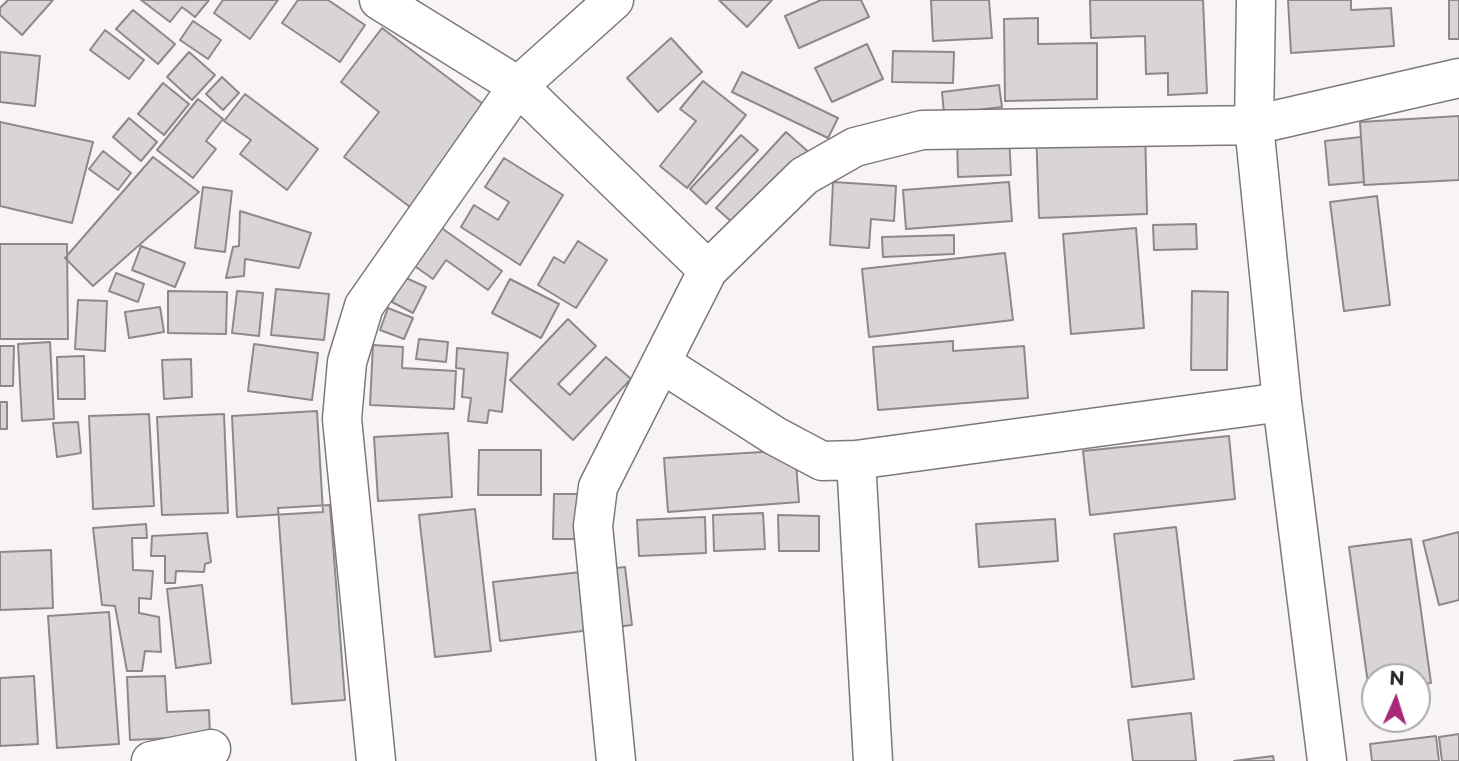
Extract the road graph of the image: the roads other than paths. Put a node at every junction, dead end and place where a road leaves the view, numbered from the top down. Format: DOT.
graph roads {
  1 [pos="379,0"];
  2 [pos="614,0"];
  3 [pos="1256,0"];
  4 [pos="1459,78"];
  5 [pos="518,86"];
  6 [pos="1254,125"];
  7 [pos="708,270"];
  8 [pos="661,363"];
  9 [pos="1282,402"];
  10 [pos="856,460"];
  11 [pos="211,749"];
  12 [pos="151,761"];
  13 [pos="376,761"];
  14 [pos="616,761"];
  15 [pos="873,761"];
  16 [pos="1327,761"];
  1 -- 5 [label="street"];
  2 -- 5 [label="street"];
  3 -- 6 [label="street"];
  4 -- 6 [label="street"];
  5 -- 7 [label="street"];
  5 -- 13 [label="street"];
  6 -- 7 [label="street"];
  6 -- 9 [label="street"];
  7 -- 8 [label="street"];
  8 -- 10 [label="street"];
  8 -- 14 [label="street"];
  9 -- 10 [label="street"];
  9 -- 16 [label="street"];
  10 -- 15 [label="street"];
  11 -- 12 [label="street"];
}
